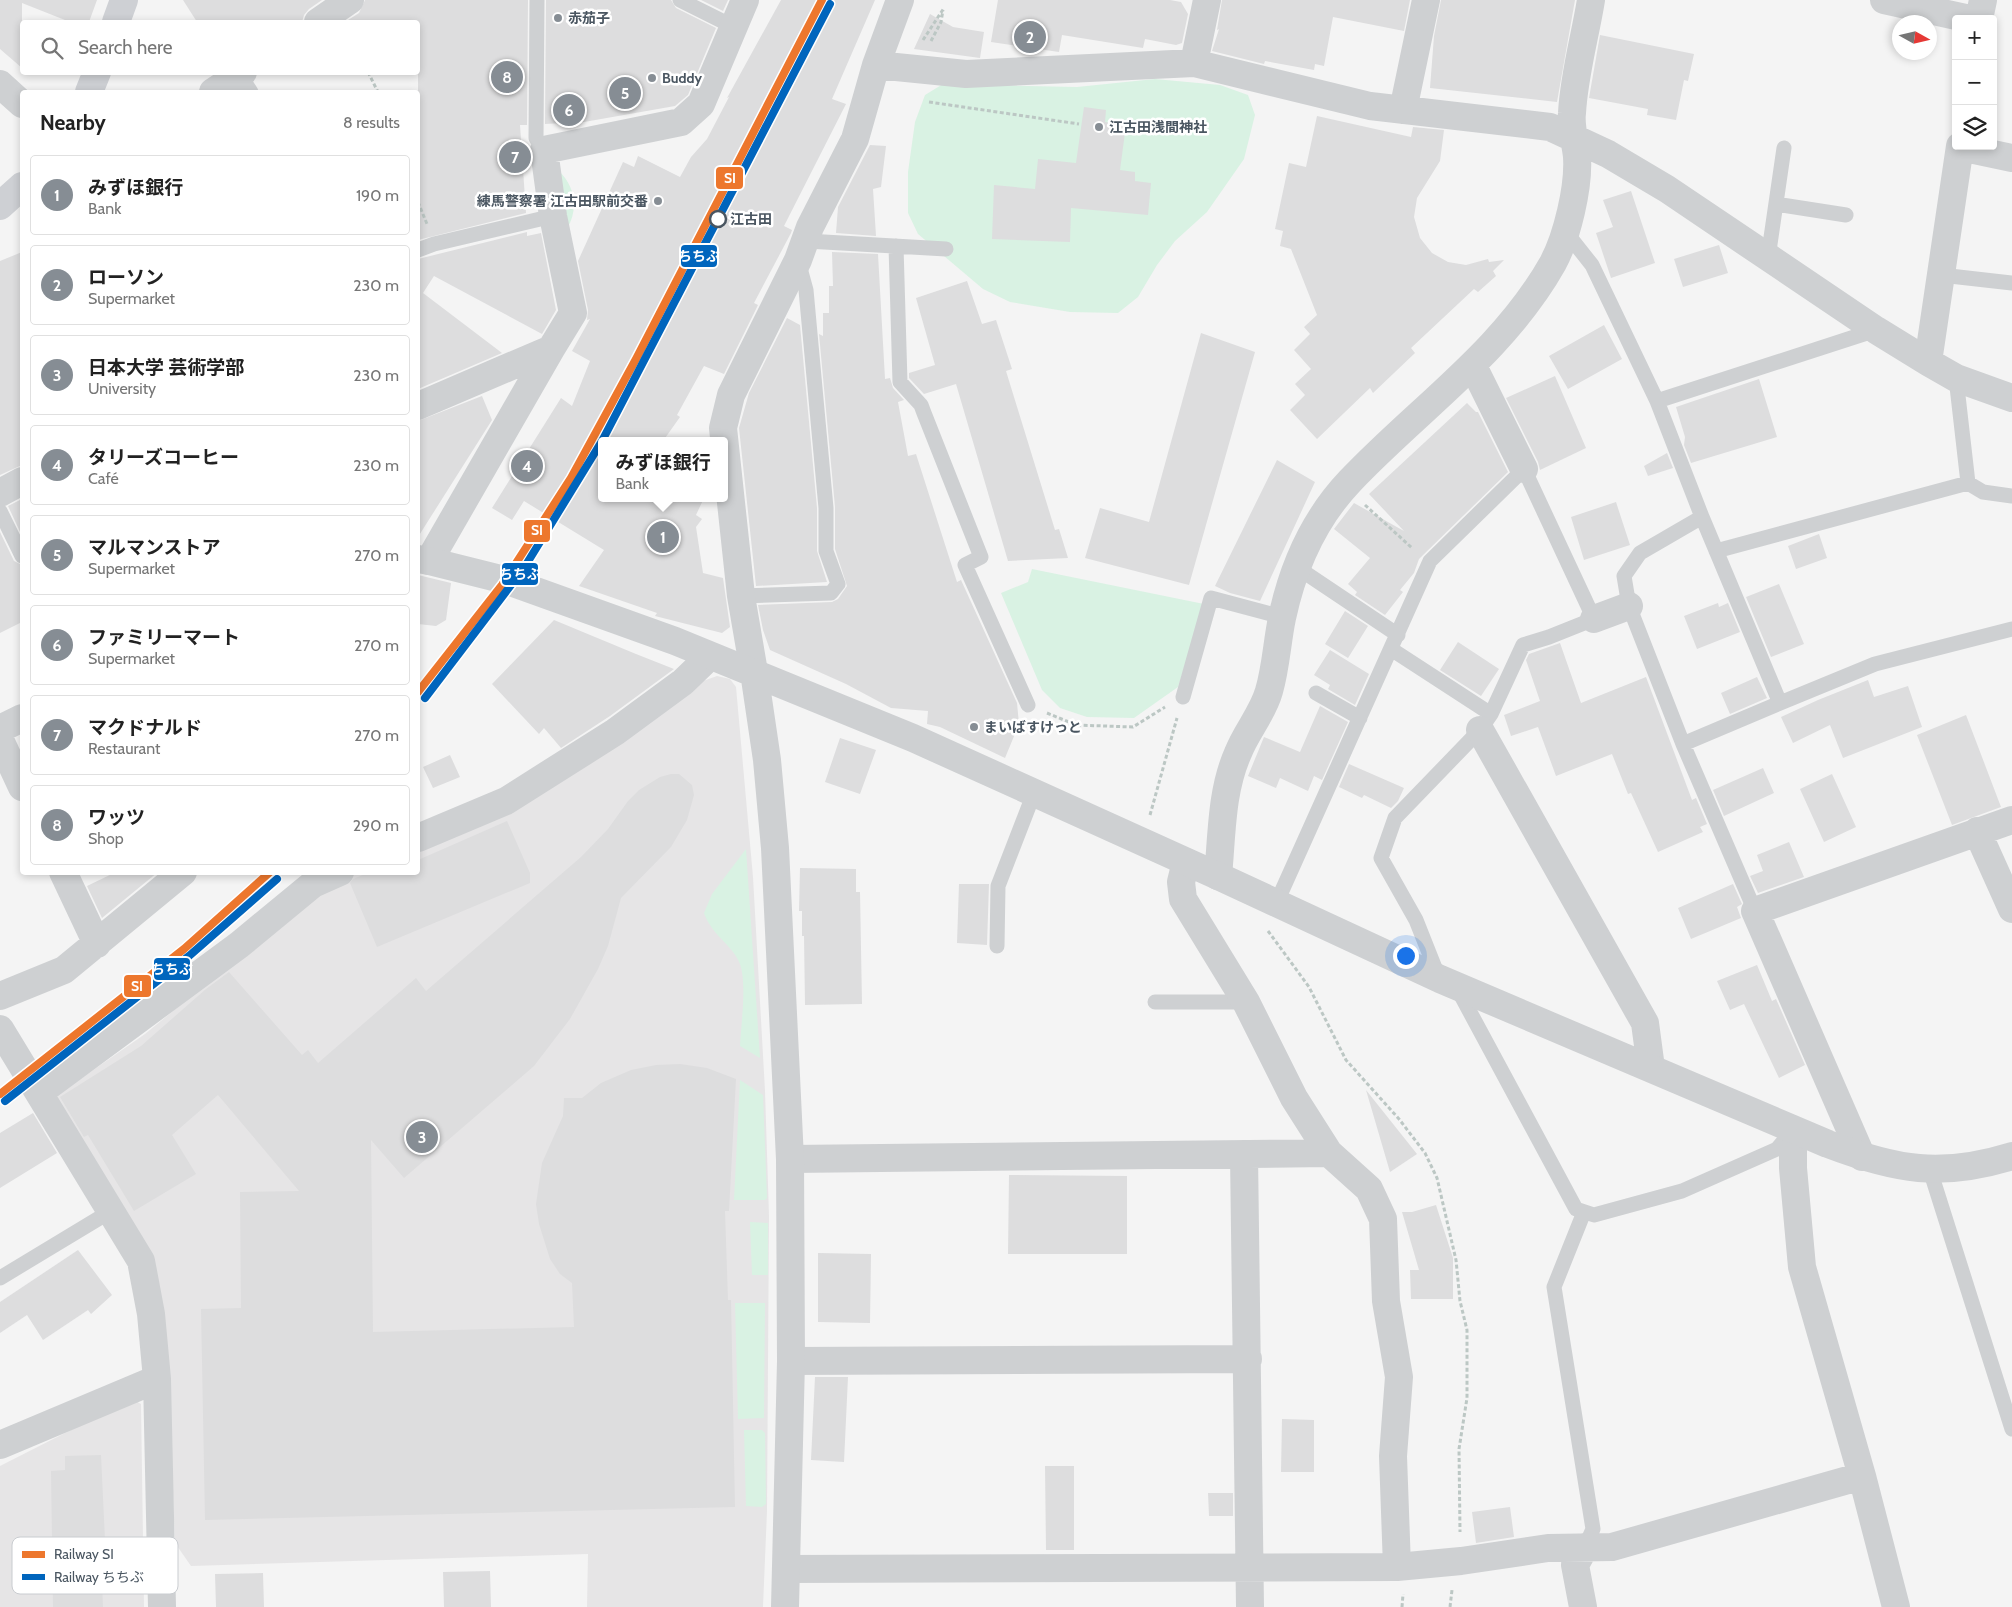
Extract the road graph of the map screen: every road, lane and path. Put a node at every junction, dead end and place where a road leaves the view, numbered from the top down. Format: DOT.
graph roads {
  1 [pos="124,0"];
  2 [pos="350,0"];
  3 [pos="537,0"];
  4 [pos="680,0"];
  5 [pos="745,0"];
  6 [pos="900,0"];
  7 [pos="1207,0"];
  8 [pos="1426,0"];
  9 [pos="1591,0"];
  10 [pos="1884,0"];
  11 [pos="1983,0"];
  12 [pos="1952,15"];
  13 [pos="1980,15"];
  14 [pos="117,20"];
  15 [pos="321,20"];
  16 [pos="734,27"];
  17 [pos="922,42"];
  18 [pos="930,44"];
  19 [pos="1194,63"];
  20 [pos="876,65"];
  21 [pos="96,75"];
  22 [pos="370,75"];
  23 [pos="245,80"];
  24 [pos="0,84"];
  25 [pos="90,90"];
  26 [pos="218,90"];
  27 [pos="377,90"];
  28 [pos="926,101"];
  29 [pos="20,102"];
  30 [pos="1403,110"];
  31 [pos="1079,124"];
  32 [pos="1574,137"];
  33 [pos="1784,148"];
  34 [pos="544,150"];
  35 [pos="1960,150"];
  36 [pos="1974,150"];
  37 [pos="2012,158"];
  38 [pos="20,188"];
  39 [pos="1776,204"];
  40 [pos="0,206"];
  41 [pos="1846,215"];
  42 [pos="553,216"];
  43 [pos="1565,231"];
  44 [pos="896,246"];
  45 [pos="420,249"];
  46 [pos="946,249"];
  47 [pos="802,250"];
  48 [pos="1768,258"];
  49 [pos="1941,275"];
  50 [pos="2012,283"];
  51 [pos="1876,330"];
  52 [pos="551,349"];
  53 [pos="1928,362"];
  54 [pos="1473,366"];
  55 [pos="1956,378"];
  56 [pos="2012,398"];
  57 [pos="1657,401"];
  58 [pos="420,405"];
  59 [pos="724,437"];
  60 [pos="1524,468"];
  61 [pos="728,475"];
  62 [pos="20,482"];
  63 [pos="1968,483"];
  64 [pos="1346,486"];
  65 [pos="0,493"];
  66 [pos="2012,496"];
  67 [pos="0,511"];
  68 [pos="1702,518"];
  69 [pos="1716,551"];
  70 [pos="20,552"];
  71 [pos="423,560"];
  72 [pos="1429,564"];
  73 [pos="1295,566"];
  74 [pos="741,596"];
  75 [pos="1629,606"];
  76 [pos="1282,617"];
  77 [pos="1594,619"];
  78 [pos="2012,629"];
  79 [pos="1394,642"];
  80 [pos="710,656"];
  81 [pos="754,672"];
  82 [pos="1316,693"];
  83 [pos="1183,697"];
  84 [pos="1780,703"];
  85 [pos="1028,705"];
  86 [pos="1360,718"];
  87 [pos="20,719"];
  88 [pos="1485,722"];
  89 [pos="0,729"];
  90 [pos="0,740"];
  91 [pos="1683,744"];
  92 [pos="20,783"];
  93 [pos="1034,792"];
  94 [pos="2012,820"];
  95 [pos="1978,831"];
  96 [pos="420,837"];
  97 [pos="1143,842"];
  98 [pos="1186,862"];
  99 [pos="64,875"];
  100 [pos="179,875"];
  101 [pos="333,875"];
  102 [pos="1218,876"];
  103 [pos="1276,904"];
  104 [pos="2012,909"];
  105 [pos="1755,911"];
  106 [pos="97,944"];
  107 [pos="997,946"];
  108 [pos="1448,982"];
  109 [pos="0,996"];
  110 [pos="1155,1002"];
  111 [pos="1246,1002"];
  112 [pos="0,1029"];
  113 [pos="1651,1068"];
  114 [pos="40,1092"];
  115 [pos="1793,1130"];
  116 [pos="1329,1153"];
  117 [pos="1244,1154"];
  118 [pos="2012,1156"];
  119 [pos="1862,1157"];
  120 [pos="790,1159"];
  121 [pos="1930,1170"];
  122 [pos="111,1211"];
  123 [pos="1584,1212"];
  124 [pos="0,1278"];
  125 [pos="1248,1359"];
  126 [pos="791,1361"];
  127 [pos="157,1379"];
  128 [pos="2012,1429"];
  129 [pos="0,1445"];
  130 [pos="1862,1476"];
  131 [pos="160,1537"];
  132 [pos="1585,1547"];
  133 [pos="1397,1567"];
  134 [pos="1249,1568"];
  135 [pos="786,1569"];
  136 [pos="162,1594"];
  137 [pos="162,1607"];
  138 [pos="786,1607"];
  139 [pos="1250,1607"];
  140 [pos="1583,1607"];
  141 [pos="1896,1607"];
  1 -- 14 [label="main road"];
  2 -- 15 [label="street"];
  3 -- 34 [label="lane"];
  4 -- 16 [label="lane"];
  5 -- 16 [label="street"];
  6 -- 20 [label="street"];
  7 -- 19 [label="street"];
  8 -- 30 [label="street"];
  9 -- 32 [label="street"];
  10 -- 12 [label="street"];
  11 -- 13 [label="street"];
  16 -- 34 [label="street"];
  17 -- 18 [label="path"];
  19 -- 20 [label="street"];
  19 -- 30 [label="street"];
  20 -- 47 [label="street"];
  21 -- 25 [label="main road"];
  22 -- 27 [label="path"];
  23 -- 26 [label="street"];
  24 -- 29 [label="street"];
  28 -- 31 [label="path"];
  30 -- 32 [label="street"];
  32 -- 43 [label="street"];
  32 -- 48 [label="street"];
  33 -- 39 [label="lane"];
  34 -- 42 [label="street"];
  35 -- 49 [label="street"];
  36 -- 37 [label="street"];
  38 -- 40 [label="main road"];
  39 -- 41 [label="lane"];
  39 -- 48 [label="lane"];
  42 -- 45 [label="lane"];
  42 -- 52 [label="street"];
  43 -- 54 [label="street"];
  43 -- 57 [label="lane"];
  44 -- 46 [label="lane"];
  44 -- 47 [label="lane"];
  44 -- 85 [label="lane"];
  47 -- 59 [label="street"];
  47 -- 74 [label="lane"];
  48 -- 51 [label="street"];
  49 -- 50 [label="lane"];
  49 -- 53 [label="street"];
  51 -- 53 [label="street"];
  51 -- 57 [label="lane"];
  52 -- 58 [label="street"];
  52 -- 71 [label="street"];
  53 -- 55 [label="street"];
  54 -- 60 [label="street"];
  54 -- 64 [label="street"];
  55 -- 56 [label="street"];
  55 -- 63 [label="lane"];
  57 -- 68 [label="lane"];
  60 -- 72 [label="lane"];
  60 -- 77 [label="lane"];
  61 -- 74 [label="street"];
  62 -- 65 [label="street"];
  63 -- 66 [label="lane"];
  63 -- 69 [label="lane"];
  64 -- 72 [label="path"];
  64 -- 73 [label="street"];
  67 -- 70 [label="lane"];
  68 -- 69 [label="lane"];
  68 -- 75 [label="lane"];
  69 -- 84 [label="lane"];
  71 -- 80 [label="street"];
  72 -- 79 [label="lane"];
  73 -- 76 [label="street"];
  73 -- 79 [label="lane"];
  74 -- 81 [label="street"];
  75 -- 77 [label="street"];
  75 -- 91 [label="lane"];
  76 -- 83 [label="lane"];
  76 -- 102 [label="street"];
  77 -- 88 [label="lane"];
  78 -- 84 [label="lane"];
  79 -- 86 [label="lane"];
  79 -- 88 [label="lane"];
  80 -- 81 [label="street"];
  80 -- 96 [label="street"];
  81 -- 93 [label="street"];
  81 -- 120 [label="street"];
  82 -- 86 [label="lane"];
  83 -- 85 [label="path"];
  83 -- 97 [label="path"];
  84 -- 91 [label="lane"];
  86 -- 103 [label="lane"];
  87 -- 89 [label="street"];
  88 -- 108 [label="lane"];
  88 -- 113 [label="street"];
  90 -- 92 [label="street"];
  91 -- 105 [label="lane"];
  93 -- 97 [label="street"];
  93 -- 107 [label="lane"];
  94 -- 95 [label="street"];
  95 -- 104 [label="street"];
  95 -- 105 [label="street"];
  97 -- 98 [label="street"];
  98 -- 102 [label="street"];
  98 -- 111 [label="street"];
  99 -- 106 [label="street"];
  100 -- 106 [label="street"];
  101 -- 114 [label="street"];
  102 -- 103 [label="street"];
  103 -- 108 [label="street"];
  105 -- 119 [label="street"];
  106 -- 109 [label="street"];
  108 -- 113 [label="street"];
  108 -- 123 [label="lane"];
  110 -- 111 [label="lane"];
  111 -- 116 [label="street"];
  112 -- 114 [label="street"];
  113 -- 115 [label="street"];
  114 -- 122 [label="street"];
  115 -- 119 [label="street"];
  115 -- 123 [label="lane"];
  115 -- 130 [label="street"];
  116 -- 117 [label="street"];
  116 -- 133 [label="street"];
  117 -- 120 [label="street"];
  117 -- 125 [label="street"];
  118 -- 121 [label="street"];
  119 -- 121 [label="street"];
  120 -- 126 [label="street"];
  121 -- 128 [label="lane"];
  122 -- 124 [label="lane"];
  122 -- 127 [label="street"];
  123 -- 132 [label="lane"];
  125 -- 126 [label="street"];
  125 -- 134 [label="street"];
  126 -- 135 [label="street"];
  127 -- 129 [label="street"];
  127 -- 131 [label="street"];
  130 -- 132 [label="street"];
  130 -- 141 [label="street"];
  132 -- 133 [label="street"];
  132 -- 140 [label="street"];
  133 -- 134 [label="street"];
  134 -- 135 [label="street"];
  134 -- 139 [label="street"];
  135 -- 138 [label="street"];
  136 -- 137 [label="street"];
}
